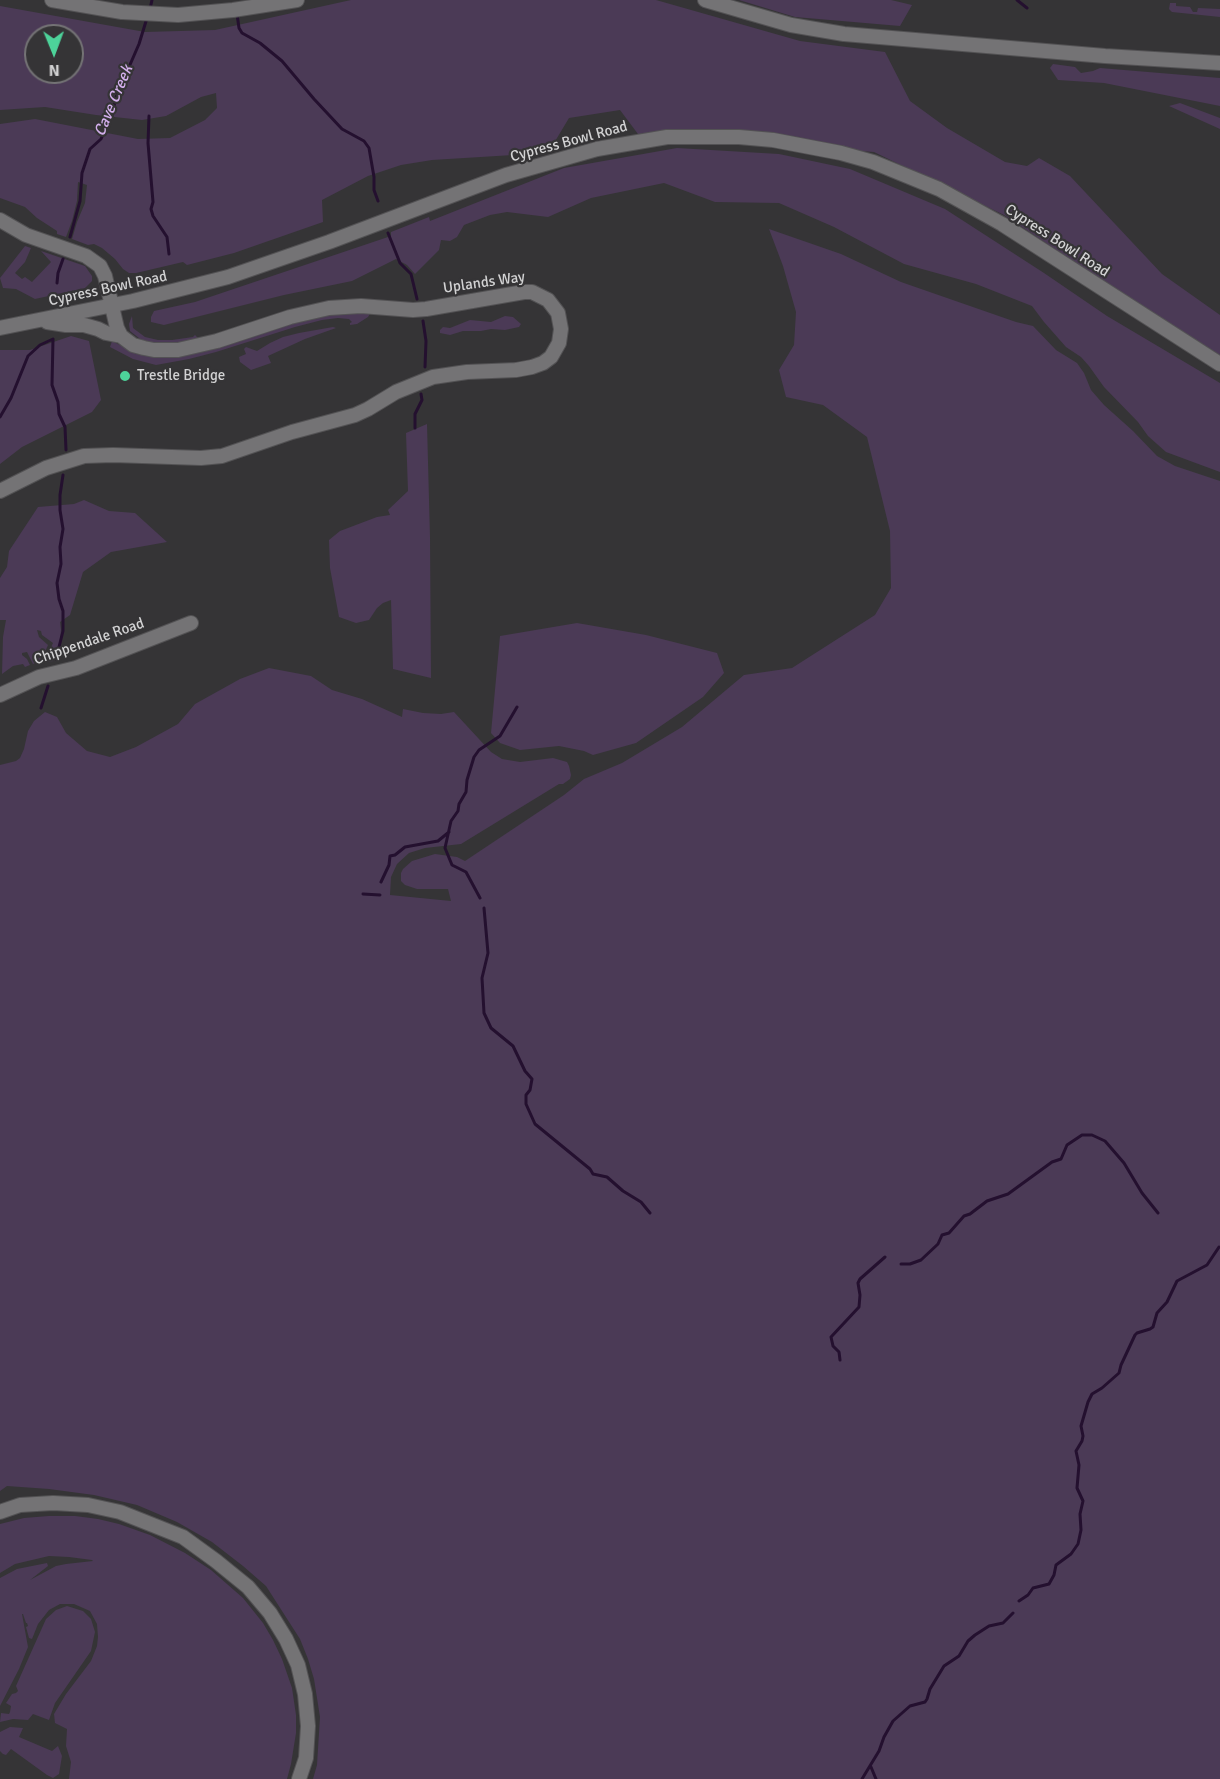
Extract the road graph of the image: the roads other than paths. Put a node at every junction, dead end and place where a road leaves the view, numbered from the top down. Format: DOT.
graph roads {
  1 [pos="52,0"];
  2 [pos="297,0"];
  3 [pos="705,0"];
  4 [pos="1220,63"];
  5 [pos="0,220"];
  6 [pos="113,305"];
  7 [pos="36,321"];
  8 [pos="0,328"];
  9 [pos="121,336"];
  10 [pos="1220,364"];
  11 [pos="0,491"];
  12 [pos="191,623"];
  13 [pos="0,695"];
  14 [pos="0,1512"];
  15 [pos="299,1779"];
  1 -- 2 [label="street"];
  3 -- 4 [label="street"];
  5 -- 6 [label="street"];
  6 -- 7 [label="street, Cypress Bowl Road"];
  6 -- 9 [label="street"];
  6 -- 10 [label="street, Cypress Bowl Road"];
  7 -- 8 [label="street, Cypress Bowl Road"];
  7 -- 9 [label="street, Uplands Way"];
  9 -- 11 [label="street, Uplands Way"];
  12 -- 13 [label="street, Chippendale Road"];
  14 -- 15 [label="street"];
}
